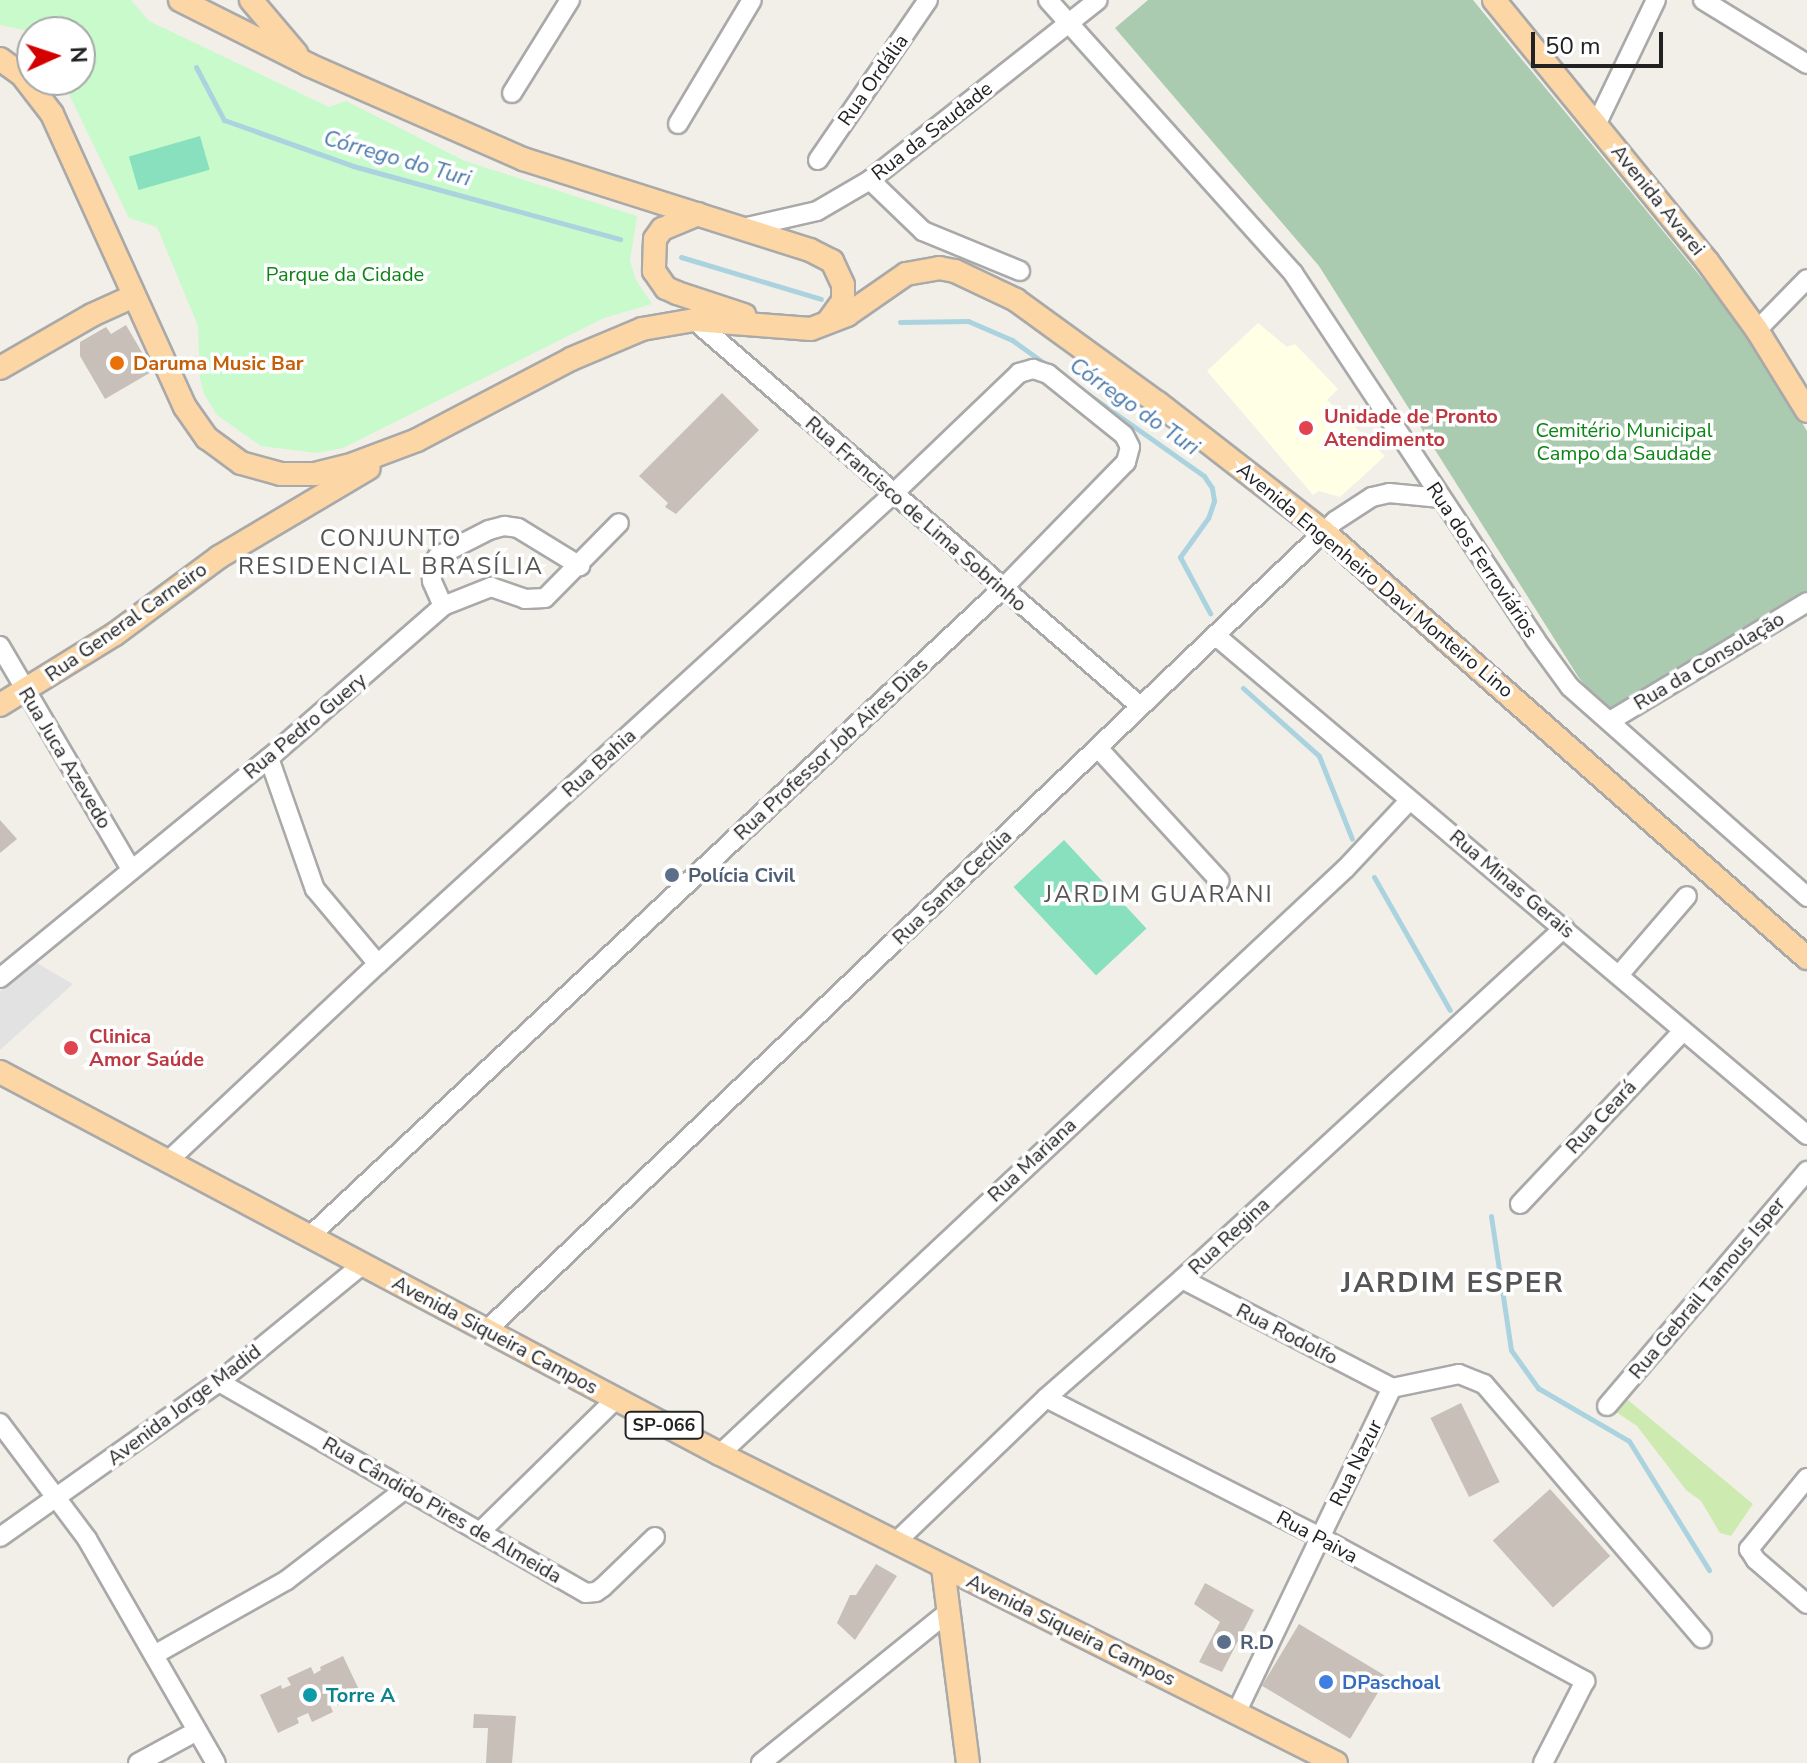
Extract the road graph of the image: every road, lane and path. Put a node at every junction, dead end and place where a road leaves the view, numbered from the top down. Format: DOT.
graph roads {
  1 [pos="180,0"];
  2 [pos="251,0"];
  3 [pos="570,0"];
  4 [pos="752,0"];
  5 [pos="928,0"];
  6 [pos="1048,0"];
  7 [pos="1098,0"];
  8 [pos="1494,0"];
  9 [pos="1656,0"];
  10 [pos="1703,0"];
  11 [pos="1070,22"];
  12 [pos="0,59"];
  13 [pos="1807,64"];
  14 [pos="309,65"];
  15 [pos="512,93"];
  16 [pos="1597,123"];
  17 [pos="678,124"];
  18 [pos="818,160"];
  19 [pos="870,180"];
  20 [pos="698,214"];
  21 [pos="747,227"];
  22 [pos="1020,271"];
  23 [pos="1807,279"];
  24 [pos="134,296"];
  25 [pos="694,320"];
  26 [pos="774,326"];
  27 [pos="824,326"];
  28 [pos="1757,330"];
  29 [pos="0,368"];
  30 [pos="1807,411"];
  31 [pos="417,440"];
  32 [pos="1130,447"];
  33 [pos="893,494"];
  34 [pos="1441,498"];
  35 [pos="619,523"];
  36 [pos="1324,532"];
  37 [pos="580,566"];
  38 [pos="1003,588"];
  39 [pos="1807,602"];
  40 [pos="443,606"];
  41 [pos="1215,635"];
  42 [pos="0,646"];
  43 [pos="26,691"];
  44 [pos="0,705"];
  45 [pos="1140,706"];
  46 [pos="1610,721"];
  47 [pos="1098,748"];
  48 [pos="269,758"];
  49 [pos="1409,801"];
  50 [pos="131,869"];
  51 [pos="1220,881"];
  52 [pos="1687,896"];
  53 [pos="1807,897"];
  54 [pos="1564,928"];
  55 [pos="1807,958"];
  56 [pos="378,964"];
  57 [pos="1619,975"];
  58 [pos="0,978"];
  59 [pos="1683,1031"];
  60 [pos="0,1072"];
  61 [pos="1807,1135"];
  62 [pos="167,1162"];
  63 [pos="1807,1171"];
  64 [pos="1520,1204"];
  65 [pos="309,1237"];
  66 [pos="362,1265"];
  67 [pos="1182,1279"];
  68 [pos="486,1331"];
  69 [pos="219,1382"];
  70 [pos="1392,1388"];
  71 [pos="1046,1398"];
  72 [pos="616,1399"];
  73 [pos="1607,1406"];
  74 [pos="0,1423"];
  75 [pos="720,1454"];
  76 [pos="1807,1478"];
  77 [pos="405,1489"];
  78 [pos="57,1499"];
  79 [pos="481,1531"];
  80 [pos="0,1537"];
  81 [pos="655,1537"];
  82 [pos="1320,1537"];
  83 [pos="895,1543"];
  84 [pos="943,1568"];
  85 [pos="1807,1604"];
  86 [pos="948,1612"];
  87 [pos="1702,1638"];
  88 [pos="154,1655"];
  89 [pos="1237,1711"];
  90 [pos="197,1731"];
  91 [pos="138,1763"];
  92 [pos="216,1763"];
  93 [pos="761,1763"];
  94 [pos="968,1763"];
  95 [pos="1336,1763"];
  96 [pos="1543,1763"];
  1 -- 14 [label="main road"];
  2 -- 14 [label="main road"];
  3 -- 15 [label="street"];
  4 -- 17 [label="street"];
  5 -- 18 [label="street, Rua Ordália"];
  6 -- 11 [label="street, Rua dos Ferroviários"];
  7 -- 11 [label="street, Rua da Saudade"];
  8 -- 16 [label="main road, Avenida Avarei"];
  9 -- 16 [label="street"];
  10 -- 13 [label="street"];
  11 -- 19 [label="street, Rua da Saudade"];
  11 -- 34 [label="street, Rua dos Ferroviários"];
  12 -- 24 [label="main road, Avenida Engenheiro Davi Monteiro Lino"];
  14 -- 20 [label="main road"];
  16 -- 28 [label="main road, Avenida Avarei"];
  19 -- 21 [label="street, Rua da Saudade"];
  19 -- 22 [label="street"];
  20 -- 21 [label="main road"];
  20 -- 26 [label="main road, Avenida Engenheiro Davi Monteiro Lino"];
  21 -- 27 [label="main road"];
  23 -- 28 [label="street"];
  24 -- 29 [label="main road"];
  24 -- 31 [label="main road, Avenida Engenheiro Davi Monteiro Lino"];
  25 -- 26 [label="main road, Avenida Engenheiro Davi Monteiro Lino"];
  25 -- 31 [label="main road, Avenida Engenheiro Davi Monteiro Lino"];
  25 -- 33 [label="street, Rua Francisco de Lima Sobrinho"];
  26 -- 27 [label="main road, Avenida Engenheiro Davi Monteiro Lino"];
  27 -- 36 [label="main road, Avenida Engenheiro Davi Monteiro Lino"];
  28 -- 30 [label="main road, Avenida Avarei"];
  31 -- 43 [label="main road, Rua General Carneiro"];
  32 -- 33 [label="street, Rua Bahia"];
  32 -- 38 [label="street, Rua Professor Job Aires Dias"];
  33 -- 38 [label="street, Rua Francisco de Lima Sobrinho"];
  33 -- 56 [label="street, Rua Bahia"];
  34 -- 36 [label="street, Rua Santa Cecília"];
  34 -- 46 [label="street, Rua dos Ferroviários"];
  35 -- 37 [label="street, Rua Pedro Guery"];
  36 -- 41 [label="street, Rua Santa Cecília"];
  36 -- 55 [label="main road, Avenida Engenheiro Davi Monteiro Lino"];
  37 -- 40 [label="street, Rua Pedro Guery"];
  37 -- 40 [label="street"];
  38 -- 45 [label="street, Rua Francisco de Lima Sobrinho"];
  38 -- 65 [label="street, Rua Professor Job Aires Dias"];
  39 -- 46 [label="street, Rua da Consolação"];
  40 -- 48 [label="street, Rua Pedro Guery"];
  41 -- 45 [label="street, Rua Santa Cecília"];
  41 -- 49 [label="street, Rua Minas Gerais"];
  42 -- 43 [label="street, Rua Juca Azevedo"];
  43 -- 44 [label="main road, Rua General Carneiro"];
  43 -- 50 [label="street, Rua Juca Azevedo"];
  45 -- 47 [label="street, Rua Santa Cecília"];
  46 -- 53 [label="street, Rua dos Ferroviários"];
  47 -- 51 [label="street"];
  47 -- 68 [label="street, Rua Santa Cecília"];
  48 -- 50 [label="street, Rua Pedro Guery"];
  48 -- 56 [label="street"];
  49 -- 54 [label="street, Rua Minas Gerais"];
  49 -- 75 [label="street, Rua Mariana"];
  50 -- 58 [label="street, Rua Pedro Guery"];
  52 -- 57 [label="street"];
  54 -- 57 [label="street, Rua Minas Gerais"];
  54 -- 67 [label="street, Rua Regina"];
  56 -- 62 [label="street, Rua Bahia"];
  57 -- 59 [label="street, Rua Minas Gerais"];
  59 -- 61 [label="street, Rua Minas Gerais"];
  59 -- 64 [label="street, Rua Ceará"];
  60 -- 62 [label="main road, Avenida Siqueira Campos / SP-066"];
  62 -- 65 [label="main road, Avenida Siqueira Campos / SP-066"];
  63 -- 73 [label="street, Rua Gebrail Tamous Isper"];
  65 -- 66 [label="main road, Avenida Siqueira Campos / SP-066"];
  66 -- 68 [label="main road, Avenida Siqueira Campos / SP-066"];
  66 -- 69 [label="street, Avenida Jorge Madid"];
  67 -- 70 [label="street, Rua Rodolfo"];
  67 -- 71 [label="street, Rua Regina"];
  68 -- 72 [label="main road, Avenida Siqueira Campos / SP-066"];
  69 -- 77 [label="street, Rua Cândido Pires de Almeida"];
  69 -- 78 [label="street, Avenida Jorge Madid"];
  70 -- 82 [label="street, Rua Nazur"];
  70 -- 87 [label="street"];
  71 -- 82 [label="street, Rua Paiva"];
  71 -- 83 [label="street, Rua Regina"];
  72 -- 75 [label="main road, Avenida Siqueira Campos / SP-066"];
  72 -- 79 [label="street"];
  74 -- 78 [label="street"];
  75 -- 83 [label="main road, Avenida Siqueira Campos / SP-066"];
  76 -- 85 [label="street"];
  77 -- 79 [label="street, Rua Cândido Pires de Almeida"];
  77 -- 88 [label="street"];
  78 -- 80 [label="street, Avenida Jorge Madid"];
  78 -- 88 [label="street"];
  79 -- 81 [label="street, Rua Cândido Pires de Almeida"];
  82 -- 89 [label="street, Rua Nazur"];
  82 -- 96 [label="street, Rua Paiva"];
  83 -- 84 [label="main road, Avenida Siqueira Campos / SP-066"];
  84 -- 86 [label="main road"];
  84 -- 89 [label="main road, Avenida Siqueira Campos / SP-066"];
  86 -- 93 [label="street"];
  86 -- 94 [label="main road"];
  88 -- 90 [label="street"];
  89 -- 95 [label="main road, Avenida Siqueira Campos / SP-066"];
  90 -- 91 [label="street"];
  90 -- 92 [label="street"];
}
